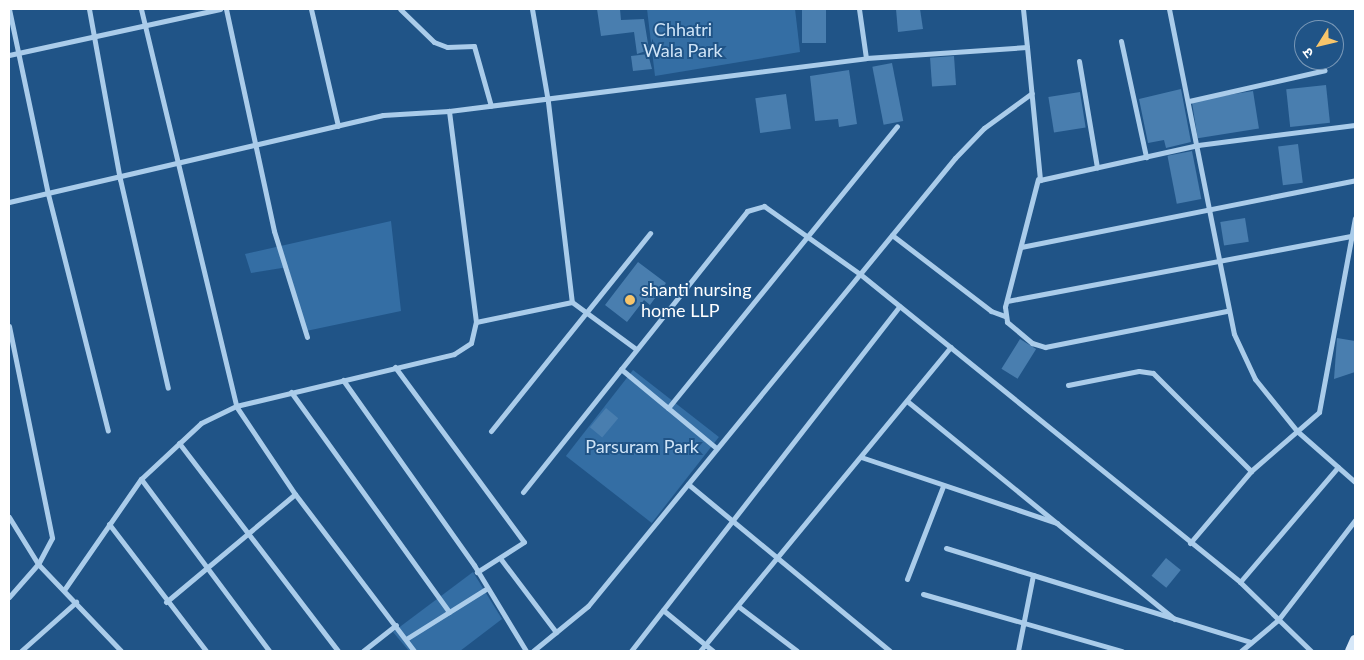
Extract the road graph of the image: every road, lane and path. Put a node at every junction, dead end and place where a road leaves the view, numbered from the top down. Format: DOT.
graph roads {
  1 [pos="9,9"];
  2 [pos="89,9"];
  3 [pos="141,9"];
  4 [pos="220,9"];
  5 [pos="226,9"];
  6 [pos="311,9"];
  7 [pos="400,9"];
  8 [pos="532,9"];
  9 [pos="858,9"];
  10 [pos="1023,9"];
  11 [pos="1169,9"];
  12 [pos="144,26"];
  13 [pos="94,34"];
  14 [pos="1122,42"];
  15 [pos="1027,47"];
  16 [pos="18,53"];
  17 [pos="9,55"];
  18 [pos="866,58"];
  19 [pos="1079,61"];
  20 [pos="1325,70"];
  21 [pos="1032,93"];
  22 [pos="1189,101"];
  23 [pos="548,102"];
  24 [pos="491,106"];
  25 [pos="450,111"];
  26 [pos="1355,125"];
  27 [pos="338,126"];
  28 [pos="897,126"];
  29 [pos="256,145"];
  30 [pos="1198,145"];
  31 [pos="1146,157"];
  32 [pos="179,160"];
  33 [pos="1097,167"];
  34 [pos="120,176"];
  35 [pos="1038,179"];
  36 [pos="1355,180"];
  37 [pos="48,194"];
  38 [pos="9,202"];
  39 [pos="1208,209"];
  40 [pos="1355,218"];
  41 [pos="807,232"];
  42 [pos="650,233"];
  43 [pos="892,235"];
  44 [pos="1354,235"];
  45 [pos="1021,246"];
  46 [pos="1218,261"];
  47 [pos="860,274"];
  48 [pos="572,302"];
  49 [pos="1008,302"];
  50 [pos="900,306"];
  51 [pos="1226,311"];
  52 [pos="588,314"];
  53 [pos="1005,316"];
  54 [pos="476,322"];
  55 [pos="9,326"];
  56 [pos="307,337"];
  57 [pos="951,347"];
  58 [pos="636,348"];
  59 [pos="395,367"];
  60 [pos="621,369"];
  61 [pos="343,380"];
  62 [pos="1068,384"];
  63 [pos="168,388"];
  64 [pos="291,392"];
  65 [pos="907,401"];
  66 [pos="236,406"];
  67 [pos="668,408"];
  68 [pos="108,431"];
  69 [pos="492,431"];
  70 [pos="1297,431"];
  71 [pos="179,443"];
  72 [pos="715,447"];
  73 [pos="861,457"];
  74 [pos="1338,468"];
  75 [pos="1250,471"];
  76 [pos="141,479"];
  77 [pos="1355,482"];
  78 [pos="688,484"];
  79 [pos="943,486"];
  80 [pos="523,492"];
  81 [pos="295,494"];
  82 [pos="9,517"];
  83 [pos="1355,520"];
  84 [pos="733,521"];
  85 [pos="109,524"];
  86 [pos="1060,524"];
  87 [pos="249,535"];
  88 [pos="1190,544"];
  89 [pos="946,548"];
  90 [pos="500,558"];
  91 [pos="779,558"];
  92 [pos="38,564"];
  93 [pos="205,570"];
  94 [pos="478,572"];
  95 [pos="1033,575"];
  96 [pos="907,579"];
  97 [pos="1240,582"];
  98 [pos="486,589"];
  99 [pos="64,590"];
  100 [pos="923,594"];
  101 [pos="9,597"];
  102 [pos="76,602"];
  103 [pos="166,602"];
  104 [pos="738,606"];
  105 [pos="663,610"];
  106 [pos="449,612"];
  107 [pos="1174,619"];
  108 [pos="1278,620"];
  109 [pos="1024,624"];
  110 [pos="396,625"];
  111 [pos="556,632"];
  112 [pos="406,639"];
  113 [pos="1355,640"];
  114 [pos="1251,642"];
  115 [pos="706,645"];
  116 [pos="117,646"];
  117 [pos="21,651"];
  118 [pos="110,651"];
  119 [pos="121,651"];
  120 [pos="206,651"];
  121 [pos="269,651"];
  122 [pos="338,651"];
  123 [pos="363,651"];
  124 [pos="414,651"];
  125 [pos="526,651"];
  126 [pos="533,651"];
  127 [pos="631,651"];
  128 [pos="700,651"];
  129 [pos="713,651"];
  130 [pos="797,651"];
  131 [pos="890,651"];
  132 [pos="1018,651"];
  133 [pos="1122,651"];
  134 [pos="1241,651"];
  135 [pos="1311,651"];
  136 [pos="1350,651"];
  1 -- 16 [label="street"];
  2 -- 13 [label="street"];
  3 -- 12 [label="street"];
  4 -- 12 [label="street"];
  5 -- 29 [label="street"];
  6 -- 27 [label="street"];
  7 -- 24 [label="street"];
  8 -- 23 [label="street"];
  9 -- 18 [label="street"];
  10 -- 15 [label="street"];
  11 -- 22 [label="street"];
  12 -- 13 [label="street"];
  12 -- 32 [label="street"];
  13 -- 16 [label="street"];
  13 -- 34 [label="street"];
  14 -- 31 [label="street"];
  15 -- 18 [label="street"];
  15 -- 21 [label="street"];
  16 -- 17 [label="street"];
  16 -- 37 [label="street"];
  18 -- 23 [label="street"];
  19 -- 33 [label="street"];
  20 -- 22 [label="street"];
  21 -- 35 [label="street"];
  21 -- 43 [label="street"];
  22 -- 30 [label="street"];
  23 -- 24 [label="street"];
  23 -- 48 [label="street"];
  24 -- 25 [label="street"];
  25 -- 27 [label="street"];
  25 -- 54 [label="street"];
  26 -- 30 [label="street"];
  27 -- 29 [label="street"];
  28 -- 41 [label="street"];
  29 -- 32 [label="street"];
  29 -- 56 [label="street"];
  30 -- 31 [label="street"];
  30 -- 39 [label="street"];
  31 -- 33 [label="street"];
  32 -- 34 [label="street"];
  32 -- 66 [label="street"];
  33 -- 35 [label="street"];
  34 -- 37 [label="street"];
  34 -- 63 [label="street"];
  35 -- 45 [label="street"];
  36 -- 39 [label="street"];
  37 -- 38 [label="street"];
  37 -- 68 [label="street"];
  39 -- 45 [label="street"];
  39 -- 46 [label="street"];
  40 -- 44 [label="street"];
  41 -- 47 [label="street"];
  41 -- 58 [label="street"];
  41 -- 67 [label="street"];
  42 -- 52 [label="street"];
  43 -- 47 [label="street"];
  43 -- 53 [label="street"];
  44 -- 46 [label="street"];
  44 -- 70 [label="street"];
  45 -- 49 [label="street"];
  46 -- 49 [label="street"];
  46 -- 51 [label="street"];
  47 -- 50 [label="street"];
  47 -- 72 [label="street"];
  48 -- 52 [label="street"];
  48 -- 54 [label="street"];
  49 -- 53 [label="street"];
  50 -- 57 [label="street"];
  50 -- 84 [label="street"];
  51 -- 53 [label="street"];
  51 -- 70 [label="street"];
  52 -- 58 [label="street"];
  52 -- 69 [label="street"];
  54 -- 59 [label="street"];
  55 -- 92 [label="street"];
  57 -- 65 [label="street"];
  57 -- 88 [label="street"];
  58 -- 60 [label="street"];
  59 -- 61 [label="street"];
  59 -- 90 [label="street"];
  60 -- 67 [label="street"];
  60 -- 80 [label="street"];
  61 -- 64 [label="street"];
  61 -- 94 [label="street"];
  62 -- 75 [label="street"];
  64 -- 66 [label="street"];
  64 -- 106 [label="street"];
  65 -- 73 [label="street"];
  65 -- 86 [label="street"];
  66 -- 71 [label="street"];
  66 -- 81 [label="street"];
  67 -- 72 [label="street"];
  70 -- 74 [label="street"];
  70 -- 75 [label="street"];
  71 -- 76 [label="street"];
  71 -- 87 [label="street"];
  72 -- 78 [label="street"];
  73 -- 79 [label="street"];
  73 -- 91 [label="street"];
  74 -- 77 [label="street"];
  74 -- 97 [label="street"];
  75 -- 88 [label="street"];
  76 -- 85 [label="street"];
  76 -- 93 [label="street"];
  78 -- 84 [label="street"];
  78 -- 111 [label="street"];
  79 -- 86 [label="street"];
  79 -- 96 [label="street"];
  81 -- 87 [label="street"];
  81 -- 110 [label="street"];
  82 -- 92 [label="street"];
  83 -- 108 [label="street"];
  84 -- 91 [label="street"];
  84 -- 105 [label="street"];
  85 -- 99 [label="street"];
  85 -- 103 [label="street"];
  86 -- 107 [label="street"];
  87 -- 93 [label="street"];
  87 -- 122 [label="street"];
  88 -- 97 [label="street"];
  89 -- 95 [label="street"];
  90 -- 94 [label="street"];
  90 -- 111 [label="street"];
  91 -- 104 [label="street"];
  91 -- 131 [label="street"];
  92 -- 99 [label="street"];
  92 -- 101 [label="street"];
  93 -- 103 [label="street"];
  93 -- 121 [label="street"];
  94 -- 98 [label="street"];
  95 -- 107 [label="street"];
  95 -- 109 [label="street"];
  97 -- 108 [label="street"];
  98 -- 106 [label="street"];
  98 -- 125 [label="street"];
  99 -- 102 [label="street"];
  100 -- 109 [label="street"];
  102 -- 116 [label="street"];
  102 -- 117 [label="street"];
  103 -- 120 [label="street"];
  104 -- 115 [label="street"];
  104 -- 130 [label="street"];
  105 -- 115 [label="street"];
  105 -- 127 [label="street"];
  106 -- 112 [label="street"];
  107 -- 114 [label="street"];
  108 -- 114 [label="street"];
  108 -- 135 [label="street"];
  109 -- 132 [label="street"];
  109 -- 133 [label="street"];
  110 -- 112 [label="street"];
  110 -- 123 [label="street"];
  111 -- 126 [label="street"];
  112 -- 124 [label="street"];
  113 -- 136 [label="main road"];
  114 -- 134 [label="street"];
  115 -- 128 [label="street"];
  115 -- 129 [label="street"];
  116 -- 118 [label="street"];
  116 -- 119 [label="street"];
}
